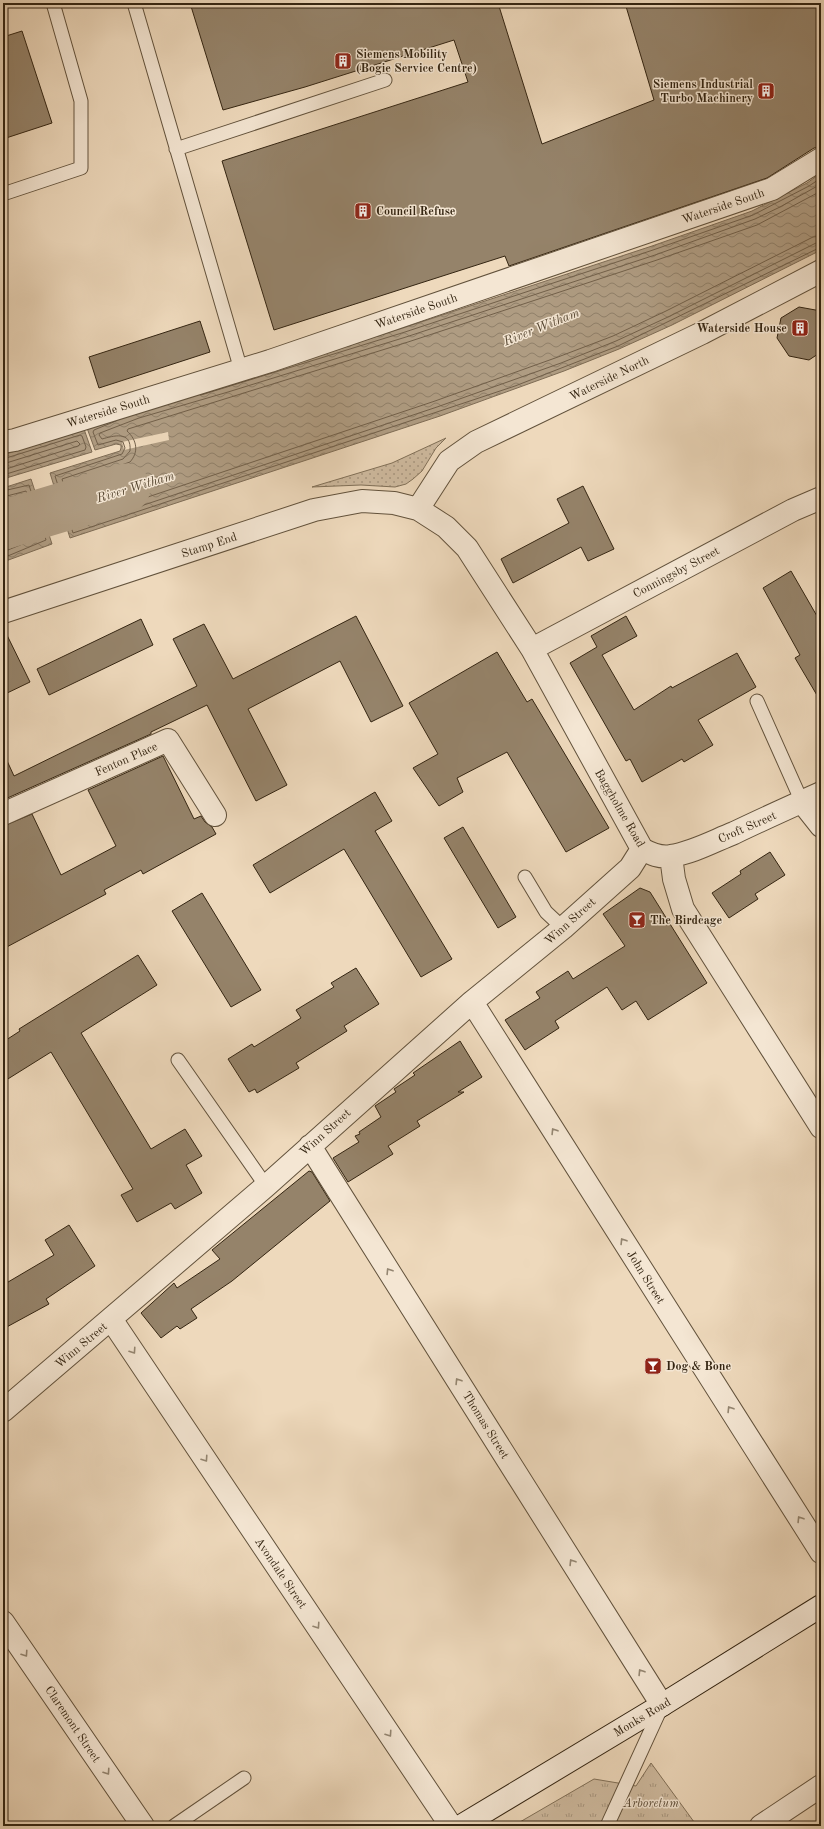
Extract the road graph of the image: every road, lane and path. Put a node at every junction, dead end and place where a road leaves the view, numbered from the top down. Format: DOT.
graph roads {
  1 [pos="53,3"];
  2 [pos="134,3"];
  3 [pos="385,80"];
  4 [pos="176,149"];
  5 [pos="821,159"];
  6 [pos="3,194"];
  7 [pos="821,271"];
  8 [pos="241,370"];
  9 [pos="3,442"];
  10 [pos="821,498"];
  11 [pos="418,509"];
  12 [pos="3,612"];
  13 [pos="532,649"];
  14 [pos="757,701"];
  15 [pos="811,798"];
  16 [pos="3,814"];
  17 [pos="215,815"];
  18 [pos="821,826"];
  19 [pos="642,849"];
  20 [pos="671,856"];
  21 [pos="525,877"];
  22 [pos="562,928"];
  23 [pos="472,1002"];
  24 [pos="178,1060"];
  25 [pos="821,1127"];
  26 [pos="310,1146"];
  27 [pos="266,1186"];
  28 [pos="112,1319"];
  29 [pos="3,1411"];
  30 [pos="821,1552"];
  31 [pos="820,1609"];
  32 [pos="3,1622"];
  33 [pos="662,1705"];
  34 [pos="244,1778"];
  35 [pos="821,1786"];
  36 [pos="143,1826"];
  37 [pos="174,1826"];
  38 [pos="450,1826"];
  39 [pos="461,1826"];
  40 [pos="607,1826"];
  41 [pos="761,1826"];
  1 -- 6 [label="lane"];
  2 -- 4 [label="lane"];
  3 -- 4 [label="lane"];
  4 -- 8 [label="lane"];
  5 -- 8 [label="street, Waterside South"];
  7 -- 11 [label="street, Waterside North"];
  8 -- 9 [label="street, Waterside South"];
  10 -- 13 [label="street, Conningsby Street"];
  11 -- 12 [label="street, Stamp End"];
  11 -- 13 [label="street, Baggholme Road"];
  13 -- 19 [label="street, Baggholme Road"];
  14 -- 15 [label="lane"];
  15 -- 18 [label="street"];
  15 -- 20 [label="street, Croft Street"];
  16 -- 17 [label="street, Fenton Place"];
  19 -- 20 [label="street, Baggholme Road"];
  19 -- 22 [label="street, Winn Street"];
  20 -- 25 [label="street"];
  21 -- 22 [label="lane"];
  22 -- 23 [label="street, Winn Street"];
  23 -- 26 [label="street, Winn Street"];
  30 -- 23 [label="street, John Street, one-way"];
  24 -- 27 [label="lane"];
  26 -- 27 [label="street, Winn Street"];
  33 -- 26 [label="street, Thomas Street, one-way"];
  27 -- 28 [label="street, Winn Street"];
  28 -- 29 [label="street, Winn Street"];
  28 -- 38 [label="street, Avondale Street, one-way"];
  31 -- 33 [label="street, Monks Road"];
  32 -- 36 [label="street, Claremont Street, one-way"];
  33 -- 39 [label="street, Monks Road"];
  33 -- 40 [label="lane"];
  34 -- 37 [label="lane"];
  35 -- 41 [label="street"];
}
